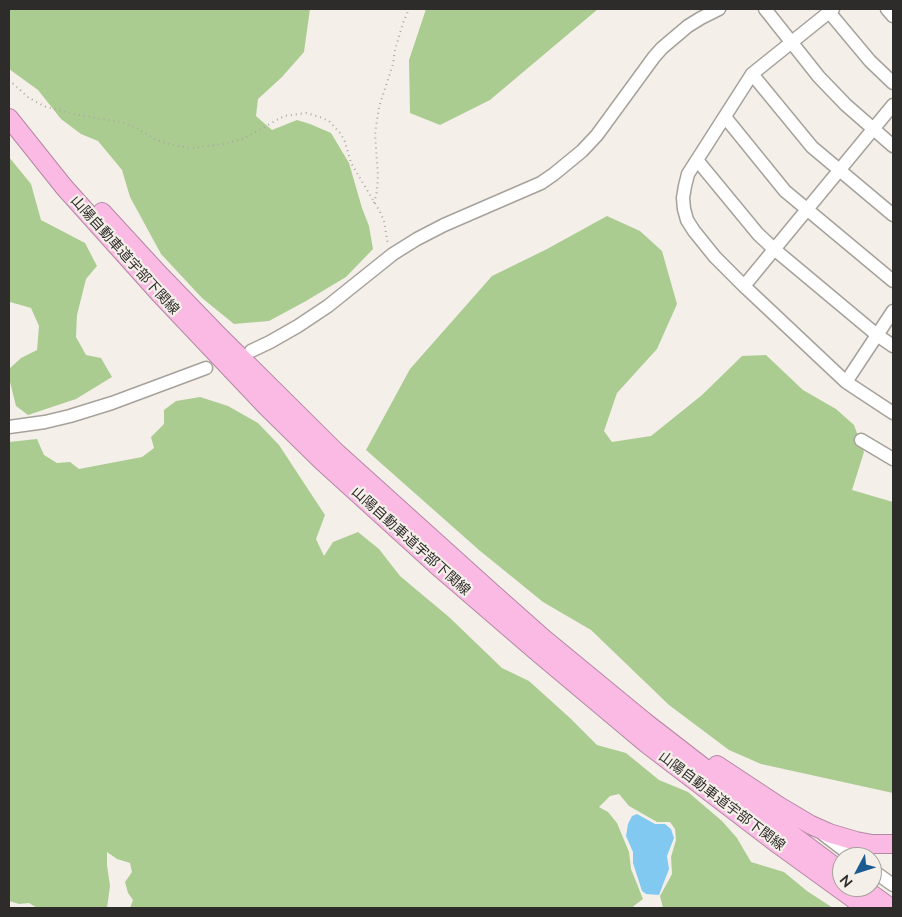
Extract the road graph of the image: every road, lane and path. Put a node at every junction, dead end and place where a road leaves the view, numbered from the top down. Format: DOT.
graph roads {
  1 [pos="409,9"];
  2 [pos="718,9"];
  3 [pos="765,9"];
  4 [pos="887,9"];
  5 [pos="831,10"];
  6 [pos="893,16"];
  7 [pos="791,42"];
  8 [pos="752,74"];
  9 [pos="9,80"];
  10 [pos="893,83"];
  11 [pos="9,104"];
  12 [pos="893,105"];
  13 [pos="9,118"];
  14 [pos="724,118"];
  15 [pos="873,129"];
  16 [pos="893,146"];
  17 [pos="698,160"];
  18 [pos="839,170"];
  19 [pos="374,203"];
  20 [pos="807,209"];
  21 [pos="893,215"];
  22 [pos="774,249"];
  23 [pos="394,254"];
  24 [pos="893,281"];
  25 [pos="744,286"];
  26 [pos="893,311"];
  27 [pos="877,335"];
  28 [pos="893,346"];
  29 [pos="251,351"];
  30 [pos="206,368"];
  31 [pos="846,382"];
  32 [pos="893,413"];
  33 [pos="9,427"];
  34 [pos="861,440"];
  35 [pos="893,459"];
  36 [pos="543,638"];
  37 [pos="811,825"];
  38 [pos="893,844"];
  39 [pos="840,847"];
  40 [pos="832,865"];
  41 [pos="882,877"];
  42 [pos="893,885"];
  43 [pos="876,897"];
  44 [pos="866,908"];
  45 [pos="891,908"];
  1 -- 19 [label="path"];
  2 -- 23 [label="street"];
  3 -- 7 [label="street"];
  4 -- 6 [label="street"];
  5 -- 7 [label="street"];
  5 -- 10 [label="street"];
  7 -- 8 [label="street"];
  7 -- 15 [label="street"];
  8 -- 14 [label="street"];
  8 -- 18 [label="street"];
  9 -- 19 [label="path"];
  11 -- 36 [label="highway, 山陽自動車道宇部下関線"];
  12 -- 15 [label="street"];
  13 -- 44 [label="highway, 山陽自動車道宇部下関線"];
  14 -- 17 [label="street"];
  14 -- 20 [label="street"];
  15 -- 16 [label="street"];
  15 -- 18 [label="street"];
  17 -- 22 [label="street"];
  17 -- 25 [label="street"];
  18 -- 20 [label="street"];
  18 -- 21 [label="street"];
  19 -- 23 [label="path"];
  20 -- 22 [label="street"];
  20 -- 24 [label="street"];
  22 -- 25 [label="street"];
  22 -- 27 [label="street"];
  23 -- 29 [label="street"];
  25 -- 31 [label="street"];
  26 -- 27 [label="street"];
  27 -- 28 [label="street"];
  27 -- 31 [label="street"];
  30 -- 33 [label="street"];
  31 -- 32 [label="street"];
  34 -- 35 [label="street"];
  36 -- 37 [label="highway"];
  36 -- 40 [label="highway, 山陽自動車道宇部下関線"];
  37 -- 38 [label="highway"];
  37 -- 39 [label="street"];
  41 -- 42 [label="street"];
  43 -- 45 [label="highway"];
}
